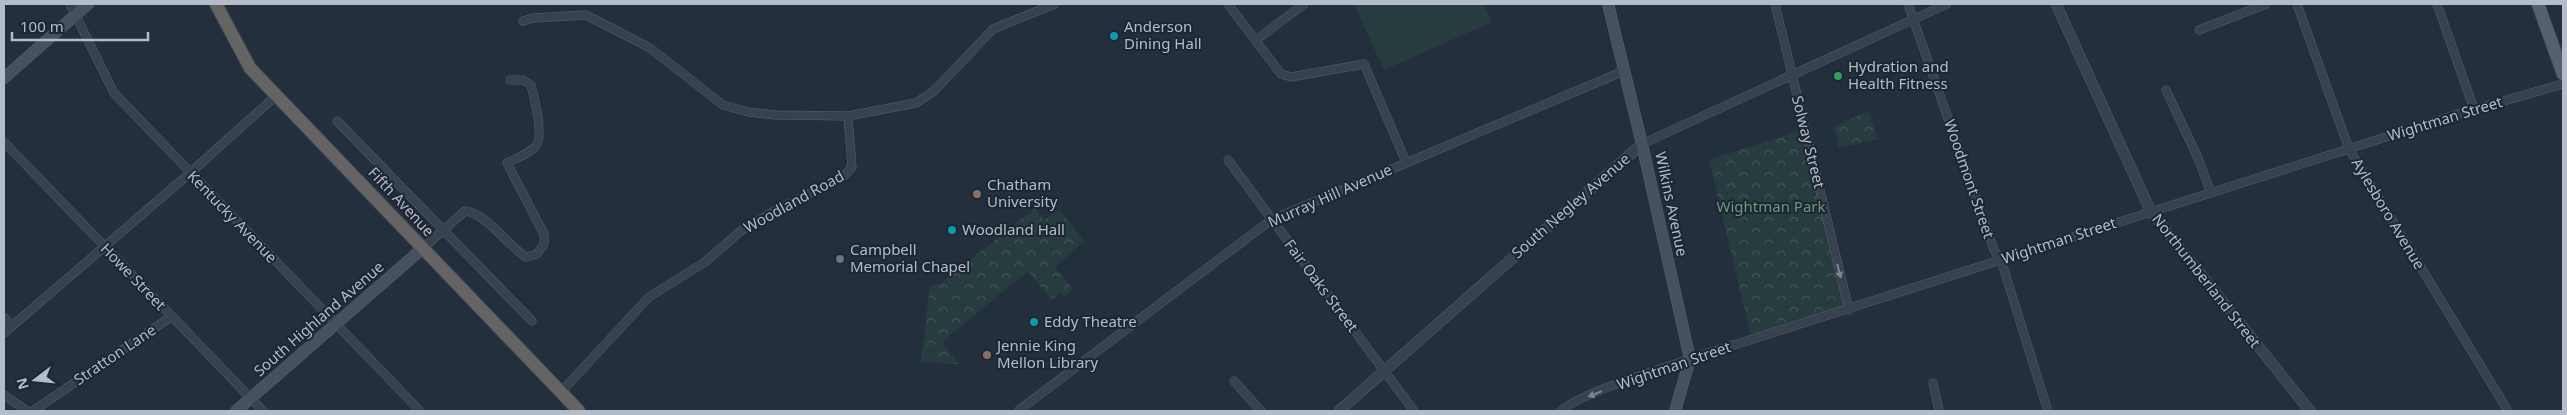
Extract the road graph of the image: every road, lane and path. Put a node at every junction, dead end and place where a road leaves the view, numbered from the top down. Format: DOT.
graph roads {
  1 [pos="70,4"];
  2 [pos="88,4"];
  3 [pos="216,4"];
  4 [pos="1055,4"];
  5 [pos="1228,4"];
  6 [pos="1304,4"];
  7 [pos="1608,4"];
  8 [pos="1774,4"];
  9 [pos="1908,4"];
  10 [pos="1947,4"];
  11 [pos="2056,4"];
  12 [pos="2266,4"];
  13 [pos="2297,4"];
  14 [pos="2437,4"];
  15 [pos="2538,4"];
  16 [pos="75,15"];
  17 [pos="1913,20"];
  18 [pos="523,21"];
  19 [pos="2199,30"];
  20 [pos="1256,40"];
  21 [pos="1624,71"];
  22 [pos="2563,74"];
  23 [pos="1792,76"];
  24 [pos="4,78"];
  25 [pos="510,80"];
  26 [pos="2563,84"];
  27 [pos="2166,90"];
  28 [pos="277,95"];
  29 [pos="2474,109"];
  30 [pos="848,116"];
  31 [pos="338,121"];
  32 [pos="4,142"];
  33 [pos="1642,144"];
  34 [pos="2349,149"];
  35 [pos="1228,160"];
  36 [pos="1406,162"];
  37 [pos="190,173"];
  38 [pos="2211,193"];
  39 [pos="2151,212"];
  40 [pos="1271,220"];
  41 [pos="443,230"];
  42 [pos="104,248"];
  43 [pos="422,248"];
  44 [pos="2001,260"];
  45 [pos="1849,310"];
  46 [pos="4,316"];
  47 [pos="172,316"];
  48 [pos="532,321"];
  49 [pos="335,324"];
  50 [pos="12,326"];
  51 [pos="4,333"];
  52 [pos="1690,359"];
  53 [pos="1383,372"];
  54 [pos="1234,380"];
  55 [pos="1933,383"];
  56 [pos="561,392"];
  57 [pos="4,396"];
  58 [pos="250,399"];
  59 [pos="27,411"];
  60 [pos="33,411"];
  61 [pos="236,411"];
  62 [pos="263,411"];
  63 [pos="420,411"];
  64 [pos="580,411"];
  65 [pos="1018,411"];
  66 [pos="1261,411"];
  67 [pos="1339,411"];
  68 [pos="1414,411"];
  69 [pos="1561,411"];
  70 [pos="1675,411"];
  71 [pos="1939,411"];
  72 [pos="2048,411"];
  73 [pos="2310,411"];
  74 [pos="2508,411"];
  1 -- 16 [label="street, Kentucky Avenue"];
  2 -- 16 [label="main road"];
  3 -- 28 [label="highway, Fifth Avenue"];
  4 -- 30 [label="street"];
  5 -- 20 [label="street"];
  6 -- 20 [label="street"];
  7 -- 21 [label="main road, Wilkins Avenue"];
  8 -- 23 [label="street, Solway Street"];
  9 -- 17 [label="street, Woodmont Street"];
  10 -- 17 [label="street, South Negley Avenue"];
  11 -- 39 [label="street, Northumberland Street"];
  12 -- 19 [label="street"];
  13 -- 34 [label="street, Aylesboro Avenue"];
  14 -- 29 [label="street"];
  15 -- 22 [label="main road"];
  16 -- 24 [label="main road"];
  16 -- 37 [label="street, Kentucky Avenue"];
  17 -- 23 [label="street, South Negley Avenue"];
  17 -- 44 [label="street, Woodmont Street"];
  18 -- 30 [label="street"];
  20 -- 36 [label="street"];
  21 -- 33 [label="main road, Wilkins Avenue"];
  21 -- 36 [label="street, Murray Hill Avenue"];
  23 -- 33 [label="street, South Negley Avenue"];
  23 -- 45 [label="street, Solway Street, one-way"];
  25 -- 41 [label="street"];
  26 -- 29 [label="street, Wightman Street"];
  27 -- 38 [label="street"];
  28 -- 37 [label="street"];
  28 -- 43 [label="highway, Fifth Avenue"];
  29 -- 34 [label="street, Wightman Street"];
  30 -- 56 [label="street, Woodland Road"];
  31 -- 41 [label="street"];
  32 -- 42 [label="street, Howe Street"];
  33 -- 52 [label="main road, Wilkins Avenue"];
  33 -- 53 [label="street, South Negley Avenue"];
  34 -- 38 [label="street, Wightman Street"];
  34 -- 74 [label="street, Aylesboro Avenue"];
  35 -- 40 [label="street, Fair Oaks Street"];
  36 -- 40 [label="street, Murray Hill Avenue"];
  37 -- 42 [label="street"];
  37 -- 49 [label="street, Kentucky Avenue"];
  38 -- 39 [label="street, Wightman Street"];
  39 -- 44 [label="street, Wightman Street"];
  39 -- 73 [label="street, Northumberland Street"];
  40 -- 53 [label="street, Fair Oaks Street"];
  40 -- 65 [label="street, Murray Hill Avenue"];
  41 -- 43 [label="street"];
  41 -- 48 [label="street"];
  42 -- 47 [label="street, Howe Street"];
  42 -- 50 [label="street"];
  43 -- 49 [label="main road, South Highland Avenue"];
  43 -- 56 [label="highway, Fifth Avenue"];
  44 -- 45 [label="street, Wightman Street"];
  44 -- 72 [label="street, Woodmont Street"];
  45 -- 52 [label="street, Wightman Street"];
  46 -- 50 [label="street"];
  47 -- 58 [label="street, Howe Street"];
  47 -- 60 [label="street, Stratton Lane"];
  49 -- 58 [label="main road, South Highland Avenue"];
  49 -- 63 [label="street, Kentucky Avenue"];
  50 -- 51 [label="street"];
  52 -- 69 [label="street, Wightman Street, one-way"];
  52 -- 70 [label="main road, Wilkins Avenue"];
  53 -- 67 [label="street, South Negley Avenue"];
  53 -- 68 [label="street, Fair Oaks Street"];
  54 -- 66 [label="street"];
  55 -- 71 [label="street"];
  56 -- 64 [label="highway, Fifth Avenue"];
  57 -- 59 [label="street"];
  58 -- 61 [label="main road, South Highland Avenue"];
  58 -- 62 [label="street, Howe Street"];
}
